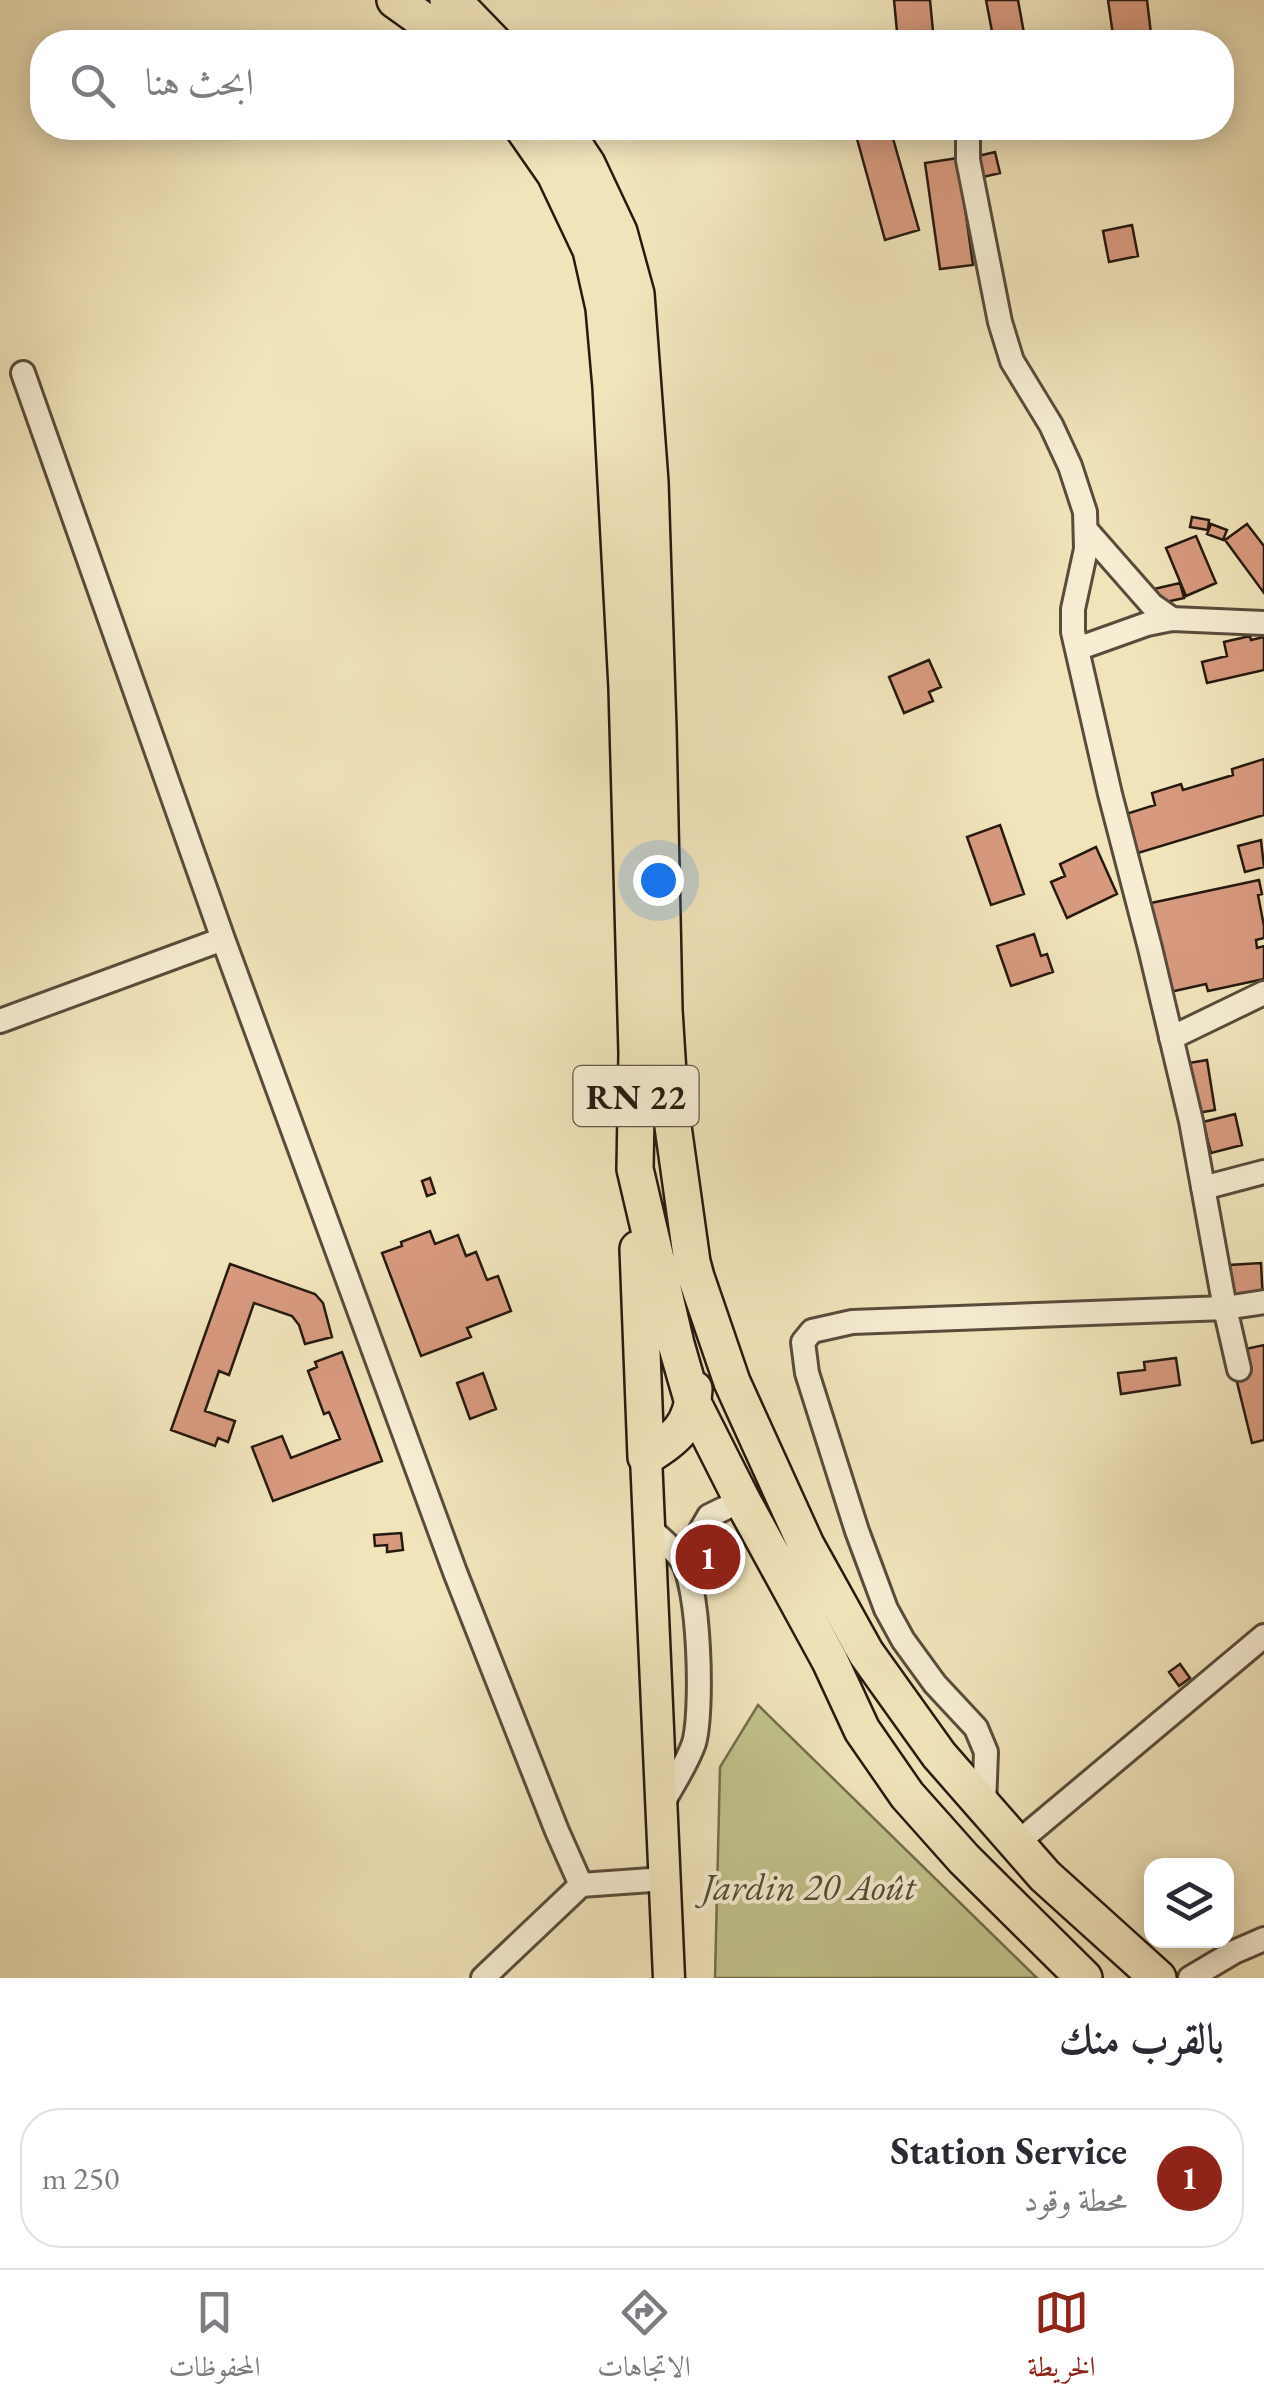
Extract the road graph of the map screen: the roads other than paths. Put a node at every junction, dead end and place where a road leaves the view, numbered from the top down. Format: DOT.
graph roads {
  1 [pos="396,0"];
  2 [pos="448,0"];
  3 [pos="435,30"];
  4 [pos="481,30"];
  5 [pos="531,140"];
  6 [pos="572,140"];
  7 [pos="968,140"];
  8 [pos="23,373"];
  9 [pos="1087,530"];
  10 [pos="1172,619"];
  11 [pos="1264,622"];
  12 [pos="1077,649"];
  13 [pos="223,940"];
  14 [pos="1264,993"];
  15 [pos="0,1022"];
  16 [pos="1171,1038"];
  17 [pos="635,1169"];
  18 [pos="1264,1172"];
  19 [pos="1203,1188"];
  20 [pos="1264,1302"];
  21 [pos="705,1303"];
  22 [pos="1225,1308"];
  23 [pos="1239,1369"];
  24 [pos="693,1403"];
  25 [pos="646,1458"];
  26 [pos="742,1500"];
  27 [pos="648,1526"];
  28 [pos="683,1561"];
  29 [pos="1264,1636"];
  30 [pos="662,1805"];
  31 [pos="984,1806"];
  32 [pos="1017,1843"];
  33 [pos="665,1878"];
  34 [pos="581,1884"];
  35 [pos="1264,1939"];
  36 [pos="482,1978"];
  37 [pos="669,1978"];
  38 [pos="1084,1978"];
  39 [pos="1158,1978"];
  40 [pos="1190,1978"];
  1 -- 3 [label="highway"];
  2 -- 4 [label="highway"];
  5 -- 17 [label="highway, RN 22"];
  6 -- 21 [label="highway, RN 22"];
  7 -- 9 [label="street"];
  8 -- 13 [label="street"];
  9 -- 10 [label="street"];
  9 -- 12 [label="street"];
  10 -- 11 [label="street"];
  10 -- 12 [label="street"];
  12 -- 16 [label="street"];
  13 -- 15 [label="street"];
  13 -- 34 [label="street"];
  14 -- 16 [label="street"];
  16 -- 19 [label="street"];
  17 -- 24 [label="highway, RN 22"];
  17 -- 25 [label="highway"];
  18 -- 19 [label="street"];
  19 -- 22 [label="street"];
  20 -- 22 [label="street"];
  21 -- 24 [label="highway"];
  21 -- 31 [label="highway, RN 22"];
  22 -- 23 [label="street"];
  22 -- 31 [label="street"];
  24 -- 25 [label="highway"];
  24 -- 26 [label="highway, RN 22"];
  25 -- 27 [label="main road"];
  26 -- 28 [label="street"];
  26 -- 38 [label="highway, RN 22"];
  27 -- 28 [label="street"];
  27 -- 30 [label="main road"];
  28 -- 30 [label="street"];
  29 -- 32 [label="street"];
  30 -- 33 [label="main road"];
  31 -- 32 [label="highway, RN 22"];
  32 -- 39 [label="highway, RN 22"];
  33 -- 34 [label="street"];
  33 -- 37 [label="main road"];
  34 -- 36 [label="street"];
  35 -- 40 [label="street"];
}
